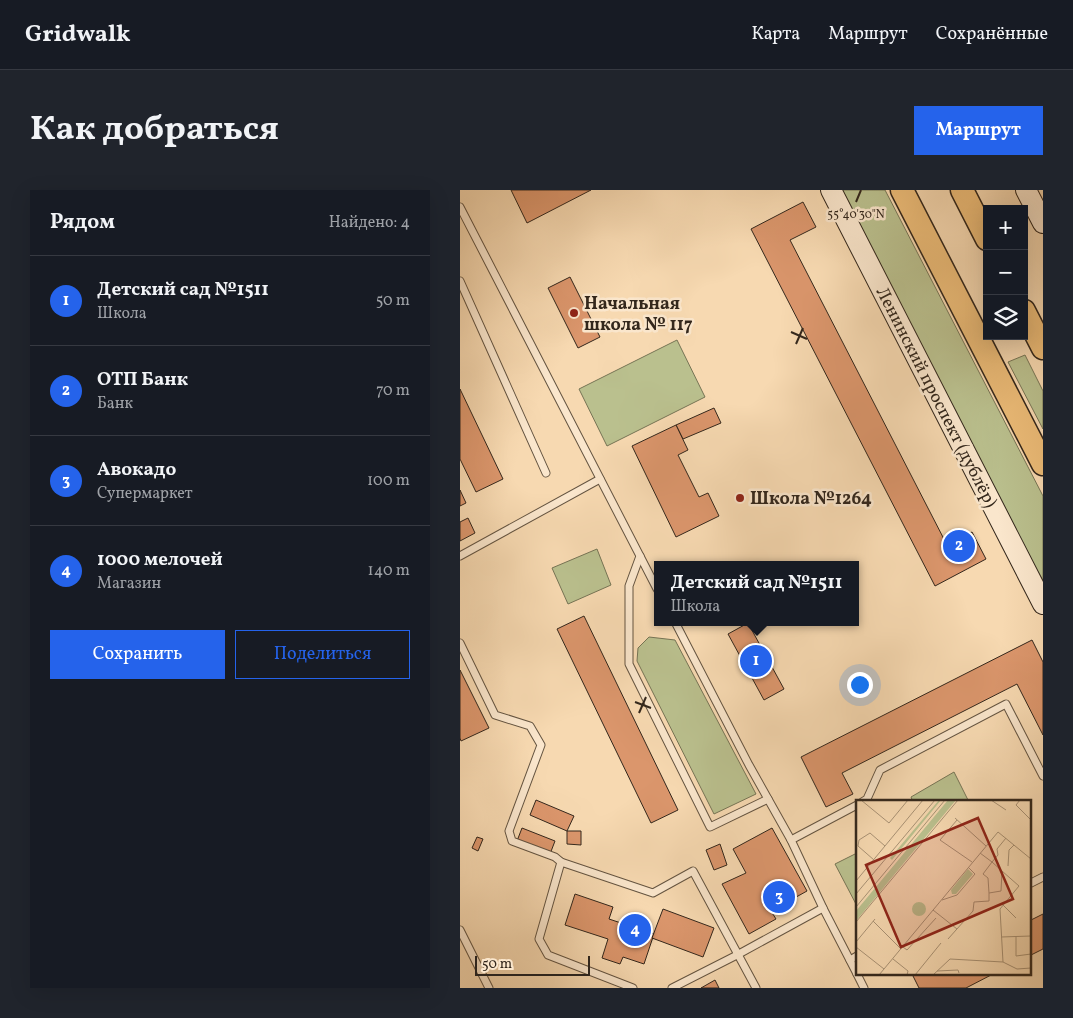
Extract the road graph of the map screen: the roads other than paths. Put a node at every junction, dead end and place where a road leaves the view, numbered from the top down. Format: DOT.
graph roads {
  1 [pos="831,190"];
  2 [pos="902,190"];
  3 [pos="962,190"];
  4 [pos="1026,190"];
  5 [pos="460,207"];
  6 [pos="1043,223"];
  7 [pos="983,231"];
  8 [pos="460,281"];
  9 [pos="1028,319"];
  10 [pos="1043,348"];
  11 [pos="1043,464"];
  12 [pos="546,473"];
  13 [pos="600,479"];
  14 [pos="460,556"];
  15 [pos="640,556"];
  16 [pos="654,582"];
  17 [pos="1043,604"];
  18 [pos="677,626"];
  19 [pos="460,643"];
  20 [pos="1043,776"];
  21 [pos="768,799"];
  22 [pos="865,800"];
  23 [pos="856,806"];
  24 [pos="791,840"];
  25 [pos="561,862"];
  26 [pos="1043,877"];
  27 [pos="1030,884"];
  28 [pos="823,908"];
  29 [pos="460,930"];
  30 [pos="737,955"];
  31 [pos="856,957"];
  32 [pos="850,960"];
  33 [pos="856,972"];
  34 [pos="858,976"];
  35 [pos="489,988"];
  36 [pos="633,988"];
  37 [pos="672,988"];
  38 [pos="756,988"];
  39 [pos="864,988"];
  1 -- 17 [label="street, Ленинский проспект (дублёр)"];
  2 -- 11 [label="main road"];
  3 -- 7 [label="main road"];
  4 -- 6 [label="street"];
  5 -- 13 [label="lane"];
  8 -- 12 [label="lane"];
  9 -- 10 [label="main road"];
  13 -- 14 [label="lane"];
  13 -- 15 [label="lane"];
  15 -- 16 [label="lane"];
  15 -- 21 [label="lane"];
  18 -- 21 [label="lane"];
  19 -- 25 [label="lane"];
  20 -- 22 [label="lane"];
  21 -- 24 [label="lane"];
  23 -- 24 [label="lane"];
  24 -- 28 [label="lane"];
  25 -- 30 [label="lane"];
  25 -- 36 [label="lane"];
  26 -- 27 [label="lane"];
  28 -- 30 [label="lane"];
  28 -- 32 [label="lane"];
  29 -- 35 [label="lane"];
  30 -- 37 [label="lane"];
  30 -- 38 [label="lane"];
  31 -- 32 [label="lane"];
  32 -- 33 [label="lane"];
  34 -- 39 [label="lane"];
}
